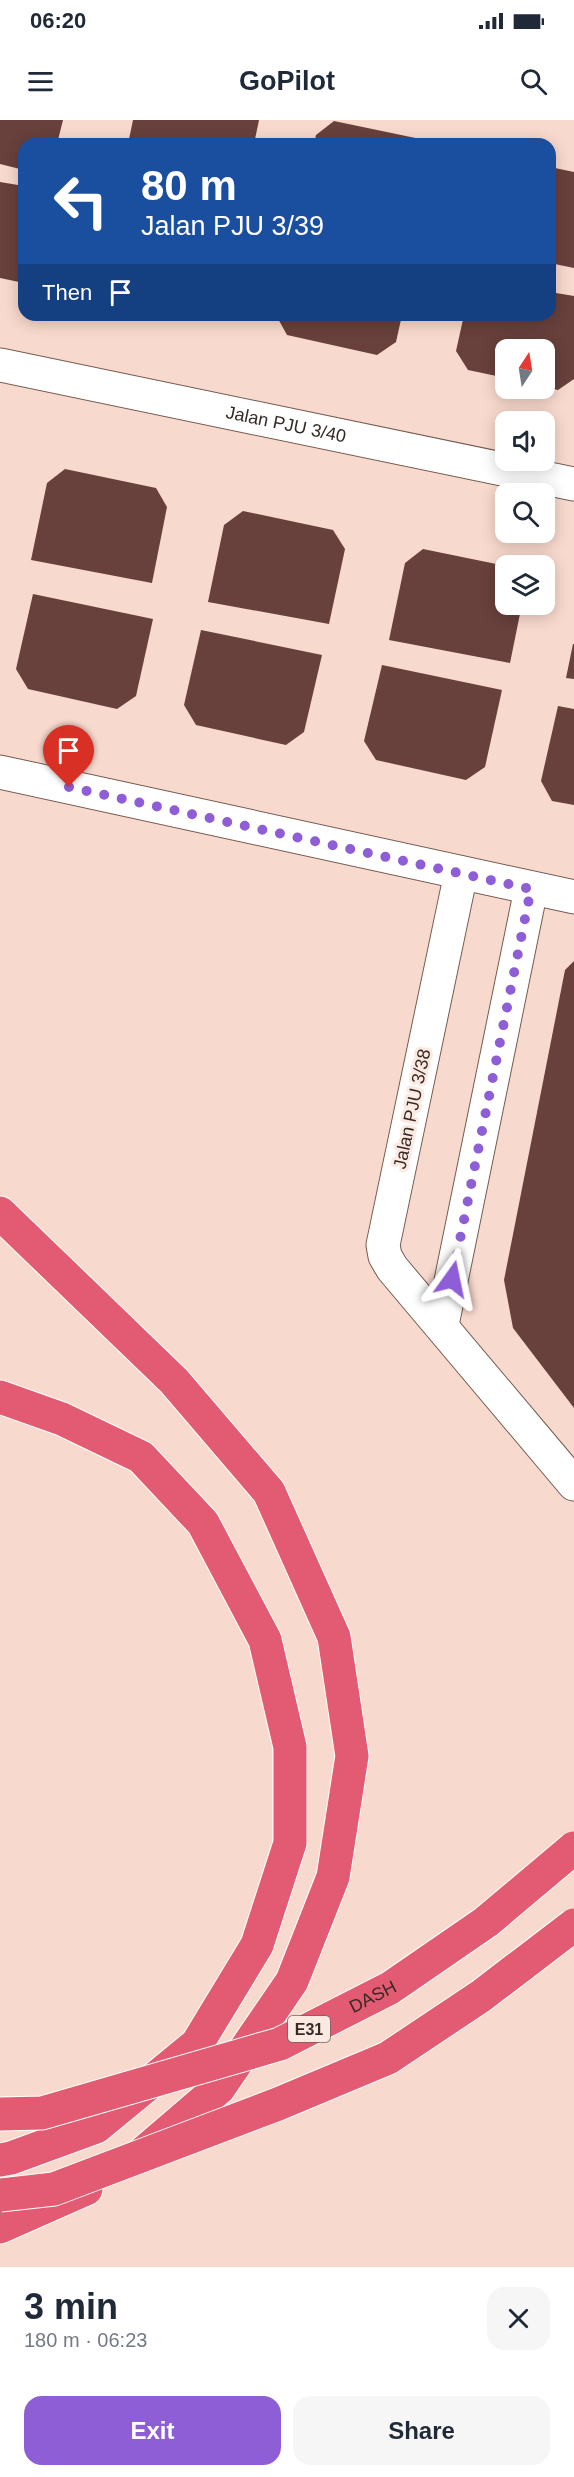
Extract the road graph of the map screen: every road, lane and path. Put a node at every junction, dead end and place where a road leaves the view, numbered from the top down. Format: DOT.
graph roads {
  1 [pos="0,365"];
  2 [pos="574,484"];
  3 [pos="0,772"];
  4 [pos="460,873"];
  5 [pos="531,889"];
  6 [pos="574,897"];
  7 [pos="0,1213"];
  8 [pos="442,1325"];
  9 [pos="0,1396"];
  10 [pos="574,1484"];
  11 [pos="574,1848"];
  12 [pos="574,1925"];
  13 [pos="0,2114"];
  14 [pos="0,2160"];
  15 [pos="0,2195"];
  16 [pos="0,2227"];
  1 -- 2 [label="street, Jalan PJU 3/40"];
  3 -- 4 [label="street"];
  4 -- 5 [label="street"];
  4 -- 8 [label="street, Jalan PJU 3/38"];
  5 -- 6 [label="street"];
  5 -- 8 [label="street"];
  7 -- 16 [label="highway"];
  8 -- 10 [label="street, Jalan PJU 3/38"];
  9 -- 14 [label="highway"];
  11 -- 13 [label="highway, DASH / E31, bridge"];
  12 -- 15 [label="highway, bridge"];
}
